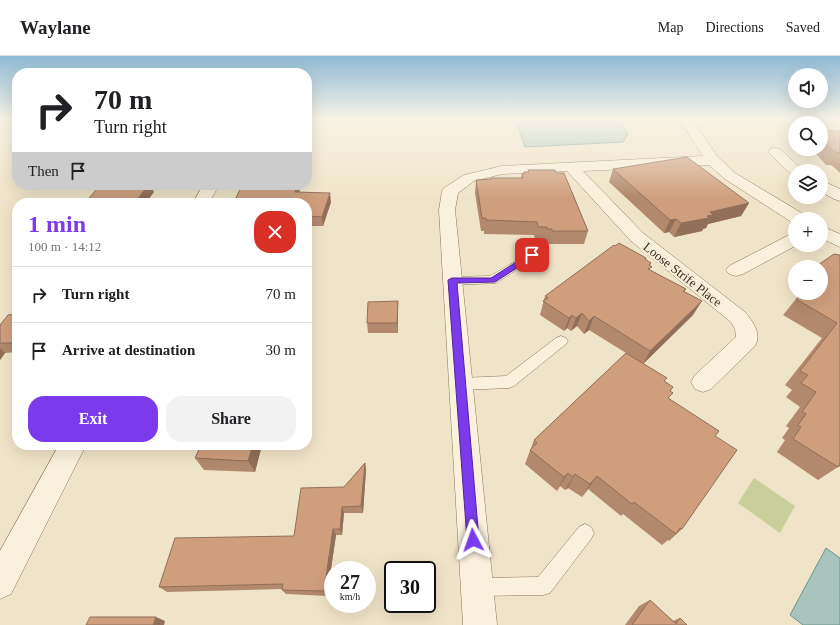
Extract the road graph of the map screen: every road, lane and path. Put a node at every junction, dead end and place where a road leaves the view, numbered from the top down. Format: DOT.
graph roads {
  1 [pos="703,146"];
  2 [pos="775,152"];
  3 [pos="713,160"];
  4 [pos="788,164"];
  5 [pos="571,167"];
  6 [pos="828,190"];
  7 [pos="840,196"];
  8 [pos="788,212"];
  9 [pos="840,223"];
  10 [pos="828,226"];
  11 [pos="828,235"];
  12 [pos="840,241"];
  13 [pos="788,243"];
  14 [pos="532,255"];
  15 [pos="736,270"];
  16 [pos="452,280"];
  17 [pos="561,342"];
  18 [pos="703,382"];
  19 [pos="461,384"];
  20 [pos="70,450"];
  21 [pos="585,533"];
  22 [pos="0,583"];
  23 [pos="477,587"];
  24 [pos="480,625"];
  1 -- 3 [label="street"];
  2 -- 4 [label="street"];
  3 -- 5 [label="street"];
  3 -- 8 [label="street"];
  5 -- 16 [label="street"];
  5 -- 18 [label="street, Loose Strife Place"];
  6 -- 7 [label="street"];
  9 -- 10 [label="street"];
  11 -- 12 [label="street"];
  13 -- 15 [label="street"];
  14 -- 16 [label="lane"];
  16 -- 19 [label="street"];
  17 -- 19 [label="lane"];
  19 -- 23 [label="street"];
  20 -- 22 [label="street"];
  21 -- 23 [label="lane"];
  23 -- 24 [label="street"];
}
